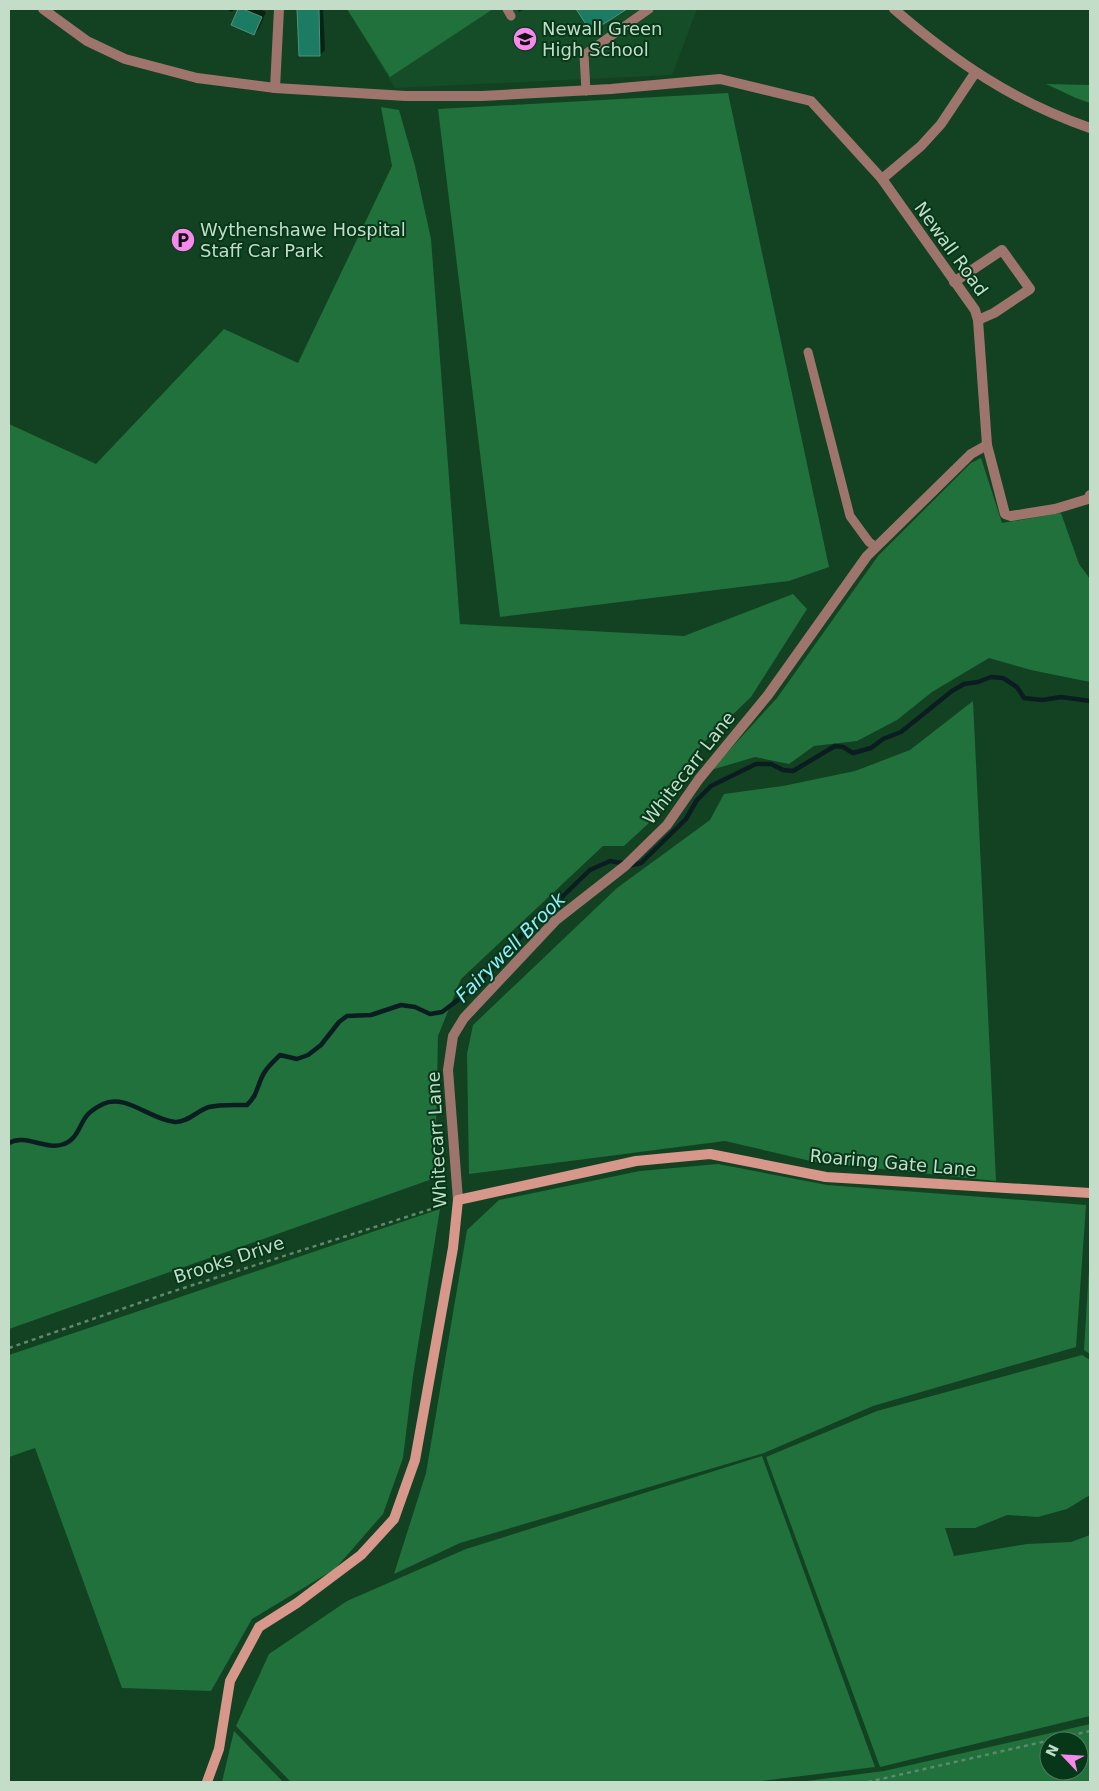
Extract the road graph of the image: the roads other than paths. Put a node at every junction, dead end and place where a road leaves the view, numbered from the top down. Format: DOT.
graph roads {
  1 [pos="43,9"];
  2 [pos="280,9"];
  3 [pos="649,9"];
  4 [pos="894,9"];
  5 [pos="975,72"];
  6 [pos="275,88"];
  7 [pos="586,91"];
  8 [pos="1090,128"];
  9 [pos="882,179"];
  10 [pos="954,282"];
  11 [pos="978,320"];
  12 [pos="808,352"];
  13 [pos="987,445"];
  14 [pos="1090,495"];
  15 [pos="876,547"];
  16 [pos="1090,1193"];
  17 [pos="458,1200"];
  18 [pos="207,1782"];
  1 -- 6 [label="street, Newall Road"];
  2 -- 6 [label="street"];
  3 -- 7 [label="lane"];
  4 -- 5 [label="street"];
  5 -- 8 [label="street"];
  5 -- 9 [label="street"];
  6 -- 7 [label="street, Newall Road"];
  7 -- 9 [label="street, Newall Road"];
  9 -- 10 [label="street, Newall Road"];
  10 -- 11 [label="street, Newall Road"];
  10 -- 11 [label="street"];
  11 -- 13 [label="street, Newall Road"];
  12 -- 15 [label="lane"];
  13 -- 14 [label="street, Newall Road"];
  13 -- 15 [label="street, Whitecarr Lane"];
  15 -- 17 [label="street, Whitecarr Lane"];
  16 -- 17 [label="street, Roaring Gate Lane"];
  17 -- 18 [label="street, Whitecarr Lane"];
}
